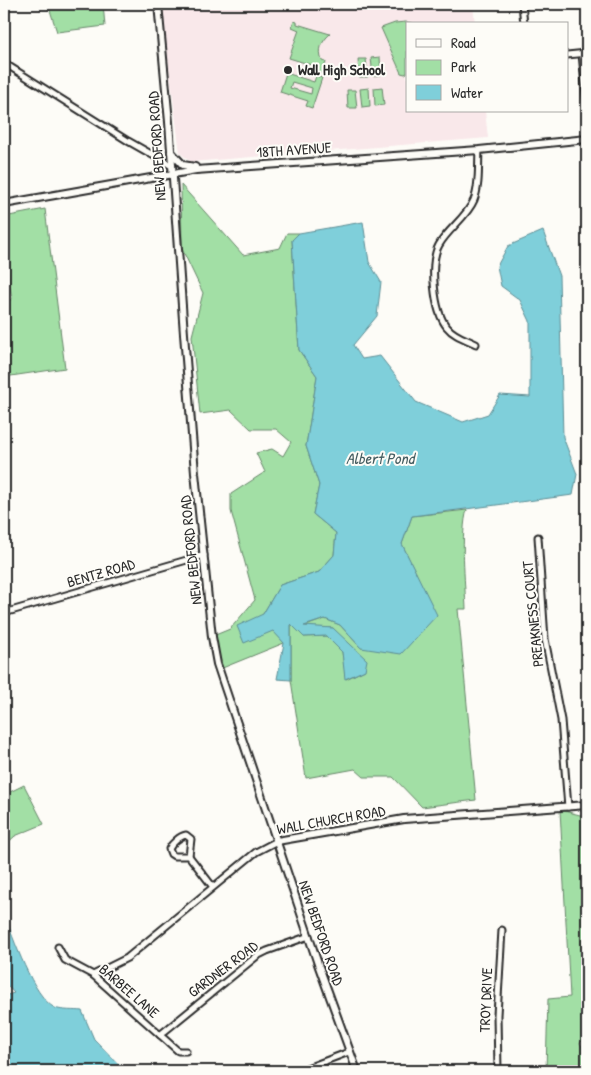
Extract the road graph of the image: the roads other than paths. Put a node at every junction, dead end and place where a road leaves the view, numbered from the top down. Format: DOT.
graph roads {
  1 [pos="158,4"];
  2 [pos="522,4"];
  3 [pos="524,22"];
  4 [pos="585,54"];
  5 [pos="568,55"];
  6 [pos="4,63"];
  7 [pos="587,105"];
  8 [pos="587,139"];
  9 [pos="478,150"];
  10 [pos="171,152"];
  11 [pos="172,166"];
  12 [pos="218,168"];
  13 [pos="172,174"];
  14 [pos="4,204"];
  15 [pos="476,344"];
  16 [pos="538,537"];
  17 [pos="204,555"];
  18 [pos="4,613"];
  19 [pos="587,805"];
  20 [pos="568,807"];
  21 [pos="277,841"];
  22 [pos="189,856"];
  23 [pos="213,887"];
  24 [pos="502,930"];
  25 [pos="309,936"];
  26 [pos="58,947"];
  27 [pos="93,975"];
  28 [pos="160,1035"];
  29 [pos="186,1051"];
  30 [pos="350,1052"];
  31 [pos="299,1071"];
  32 [pos="357,1071"];
  33 [pos="498,1071"];
  1 -- 10 [label="street, NEW BEDFORD ROAD"];
  2 -- 3 [label="street"];
  4 -- 5 [label="street"];
  4 -- 7 [label="street"];
  6 -- 11 [label="street"];
  8 -- 9 [label="street, 18TH AVENUE"];
  9 -- 12 [label="street, 18TH AVENUE"];
  9 -- 15 [label="street"];
  10 -- 11 [label="street, NEW BEDFORD ROAD"];
  10 -- 12 [label="street"];
  11 -- 13 [label="street, NEW BEDFORD ROAD"];
  12 -- 13 [label="street, 18TH AVENUE"];
  13 -- 14 [label="street, 18TH AVENUE"];
  13 -- 17 [label="street, NEW BEDFORD ROAD"];
  16 -- 20 [label="street, PREAKNESS COURT"];
  17 -- 18 [label="street, BENTZ ROAD"];
  17 -- 21 [label="street, NEW BEDFORD ROAD"];
  19 -- 20 [label="street, WALL CHURCH ROAD"];
  20 -- 21 [label="street, WALL CHURCH ROAD"];
  21 -- 23 [label="street, WALL CHURCH ROAD"];
  21 -- 25 [label="street, NEW BEDFORD ROAD"];
  22 -- 22 [label="street"];
  22 -- 23 [label="street"];
  23 -- 27 [label="street, WALL CHURCH ROAD"];
  24 -- 33 [label="street, TROY DRIVE"];
  25 -- 28 [label="street, GARDNER ROAD"];
  25 -- 30 [label="street, NEW BEDFORD ROAD"];
  26 -- 27 [label="street, BARBEE LANE"];
  27 -- 28 [label="street, BARBEE LANE"];
  28 -- 29 [label="street, BARBEE LANE"];
  30 -- 31 [label="street"];
  30 -- 32 [label="street, NEW BEDFORD ROAD"];
}
